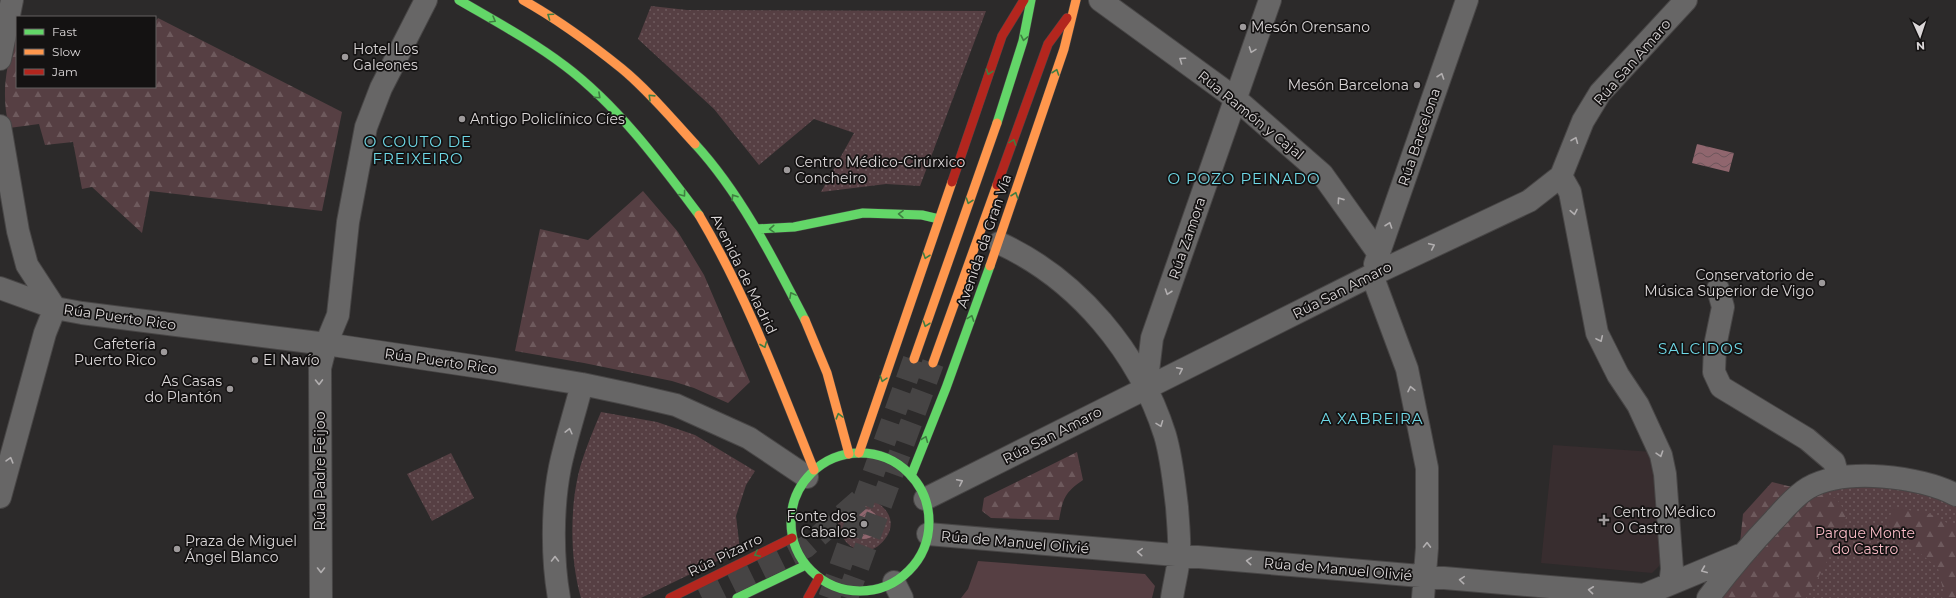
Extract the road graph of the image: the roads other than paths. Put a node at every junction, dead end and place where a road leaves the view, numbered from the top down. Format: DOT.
graph roads {
  1 [pos="12,0"];
  2 [pos="426,0"];
  3 [pos="459,0"];
  4 [pos="523,0"];
  5 [pos="1024,0"];
  6 [pos="1031,0"];
  7 [pos="1076,0"];
  8 [pos="1100,0"];
  9 [pos="1270,0"];
  10 [pos="1467,0"];
  11 [pos="1686,0"];
  12 [pos="1072,12"];
  13 [pos="0,59"];
  14 [pos="1236,99"];
  15 [pos="0,126"];
  16 [pos="1561,176"];
  17 [pos="939,220"];
  18 [pos="756,229"];
  19 [pos="999,243"];
  20 [pos="1378,254"];
  21 [pos="1372,275"];
  22 [pos="0,288"];
  23 [pos="1718,289"];
  24 [pos="55,308"];
  25 [pos="326,344"];
  26 [pos="914,358"];
  27 [pos="933,363"];
  28 [pos="582,384"];
  29 [pos="1146,388"];
  30 [pos="858,453"];
  31 [pos="849,454"];
  32 [pos="811,474"];
  33 [pos="911,476"];
  34 [pos="1838,477"];
  35 [pos="1956,496"];
  36 [pos="0,497"];
  37 [pos="925,499"];
  38 [pos="928,534"];
  39 [pos="792,538"];
  40 [pos="1179,555"];
  41 [pos="1740,555"];
  42 [pos="806,565"];
  43 [pos="1425,577"];
  44 [pos="819,578"];
  45 [pos="1670,584"];
  46 [pos="898,590"];
  47 [pos="868,594"];
  48 [pos="1647,597"];
  49 [pos="321,598"];
  50 [pos="559,598"];
  51 [pos="670,598"];
  52 [pos="737,598"];
  53 [pos="808,598"];
  54 [pos="1172,598"];
  55 [pos="1423,598"];
  56 [pos="1708,598"];
  1 -- 13 [label="street"];
  2 -- 25 [label="street, Rúa Padre Feijoo"];
  3 -- 32 [label="main road, Avenida de Madrid, one-way"];
  18 -- 4 [label="main road, Avenida de Madrid, one-way"];
  5 -- 17 [label="main road, one-way"];
  6 -- 26 [label="main road, Avenida da Gran Vía, one-way"];
  7 -- 12 [label="main road, Avenida da Gran Vía"];
  14 -- 8 [label="street, Rúa Ramón y Cajal, one-way"];
  9 -- 14 [label="street, Rúa Zamora, one-way"];
  20 -- 10 [label="street, Rúa Barcelona, one-way"];
  16 -- 11 [label="street, Rúa San Amaro, one-way"];
  19 -- 12 [label="main road, Avenida da Gran Vía, one-way"];
  27 -- 12 [label="main road, Avenida da Gran Vía, one-way"];
  20 -- 14 [label="street, Rúa Ramón y Cajal, one-way"];
  14 -- 29 [label="street, Rúa Zamora, one-way"];
  15 -- 24 [label="street"];
  21 -- 16 [label="street, Rúa San Amaro, one-way"];
  16 -- 45 [label="street, one-way"];
  17 -- 18 [label="main road, one-way"];
  17 -- 30 [label="main road, one-way"];
  31 -- 18 [label="main road, Avenida de Madrid, one-way"];
  19 -- 29 [label="street"];
  33 -- 19 [label="main road, Avenida da Gran Vía, one-way"];
  20 -- 21 [label="street, Rúa Barcelona"];
  29 -- 21 [label="street, Rúa San Amaro, one-way"];
  43 -- 21 [label="street, one-way"];
  22 -- 24 [label="street, Rúa Puerto Rico"];
  23 -- 34 [label="street"];
  24 -- 25 [label="street, Rúa Puerto Rico"];
  36 -- 24 [label="street, one-way"];
  25 -- 28 [label="street, Rúa Puerto Rico"];
  25 -- 49 [label="street, Rúa Padre Feijoo, one-way"];
  28 -- 32 [label="street, Rúa Puerto Rico"];
  50 -- 28 [label="street, one-way"];
  37 -- 29 [label="street, Rúa San Amaro, one-way"];
  29 -- 40 [label="street, one-way"];
  30 -- 31 [label="main road"];
  30 -- 33 [label="main road"];
  31 -- 32 [label="main road"];
  32 -- 39 [label="main road"];
  33 -- 37 [label="main road"];
  34 -- 35 [label="street, Rúa de Manuel Olivié"];
  34 -- 41 [label="street, Rúa de Manuel Olivié"];
  37 -- 38 [label="main road"];
  40 -- 38 [label="street, Rúa de Manuel Olivié, one-way"];
  38 -- 46 [label="main road"];
  39 -- 42 [label="main road"];
  39 -- 51 [label="main road, Rúa Pizarro, one-way"];
  43 -- 40 [label="street, Rúa de Manuel Olivié, one-way"];
  40 -- 54 [label="street"];
  41 -- 45 [label="street, Rúa de Manuel Olivié, one-way"];
  41 -- 56 [label="street, Rúa de Manuel Olivié"];
  42 -- 44 [label="main road"];
  42 -- 52 [label="main road"];
  48 -- 43 [label="street, Rúa de Manuel Olivié, one-way"];
  43 -- 55 [label="street"];
  44 -- 47 [label="main road"];
  44 -- 53 [label="main road"];
  45 -- 48 [label="street, Rúa de Manuel Olivié"];
  46 -- 47 [label="main road"];
}
